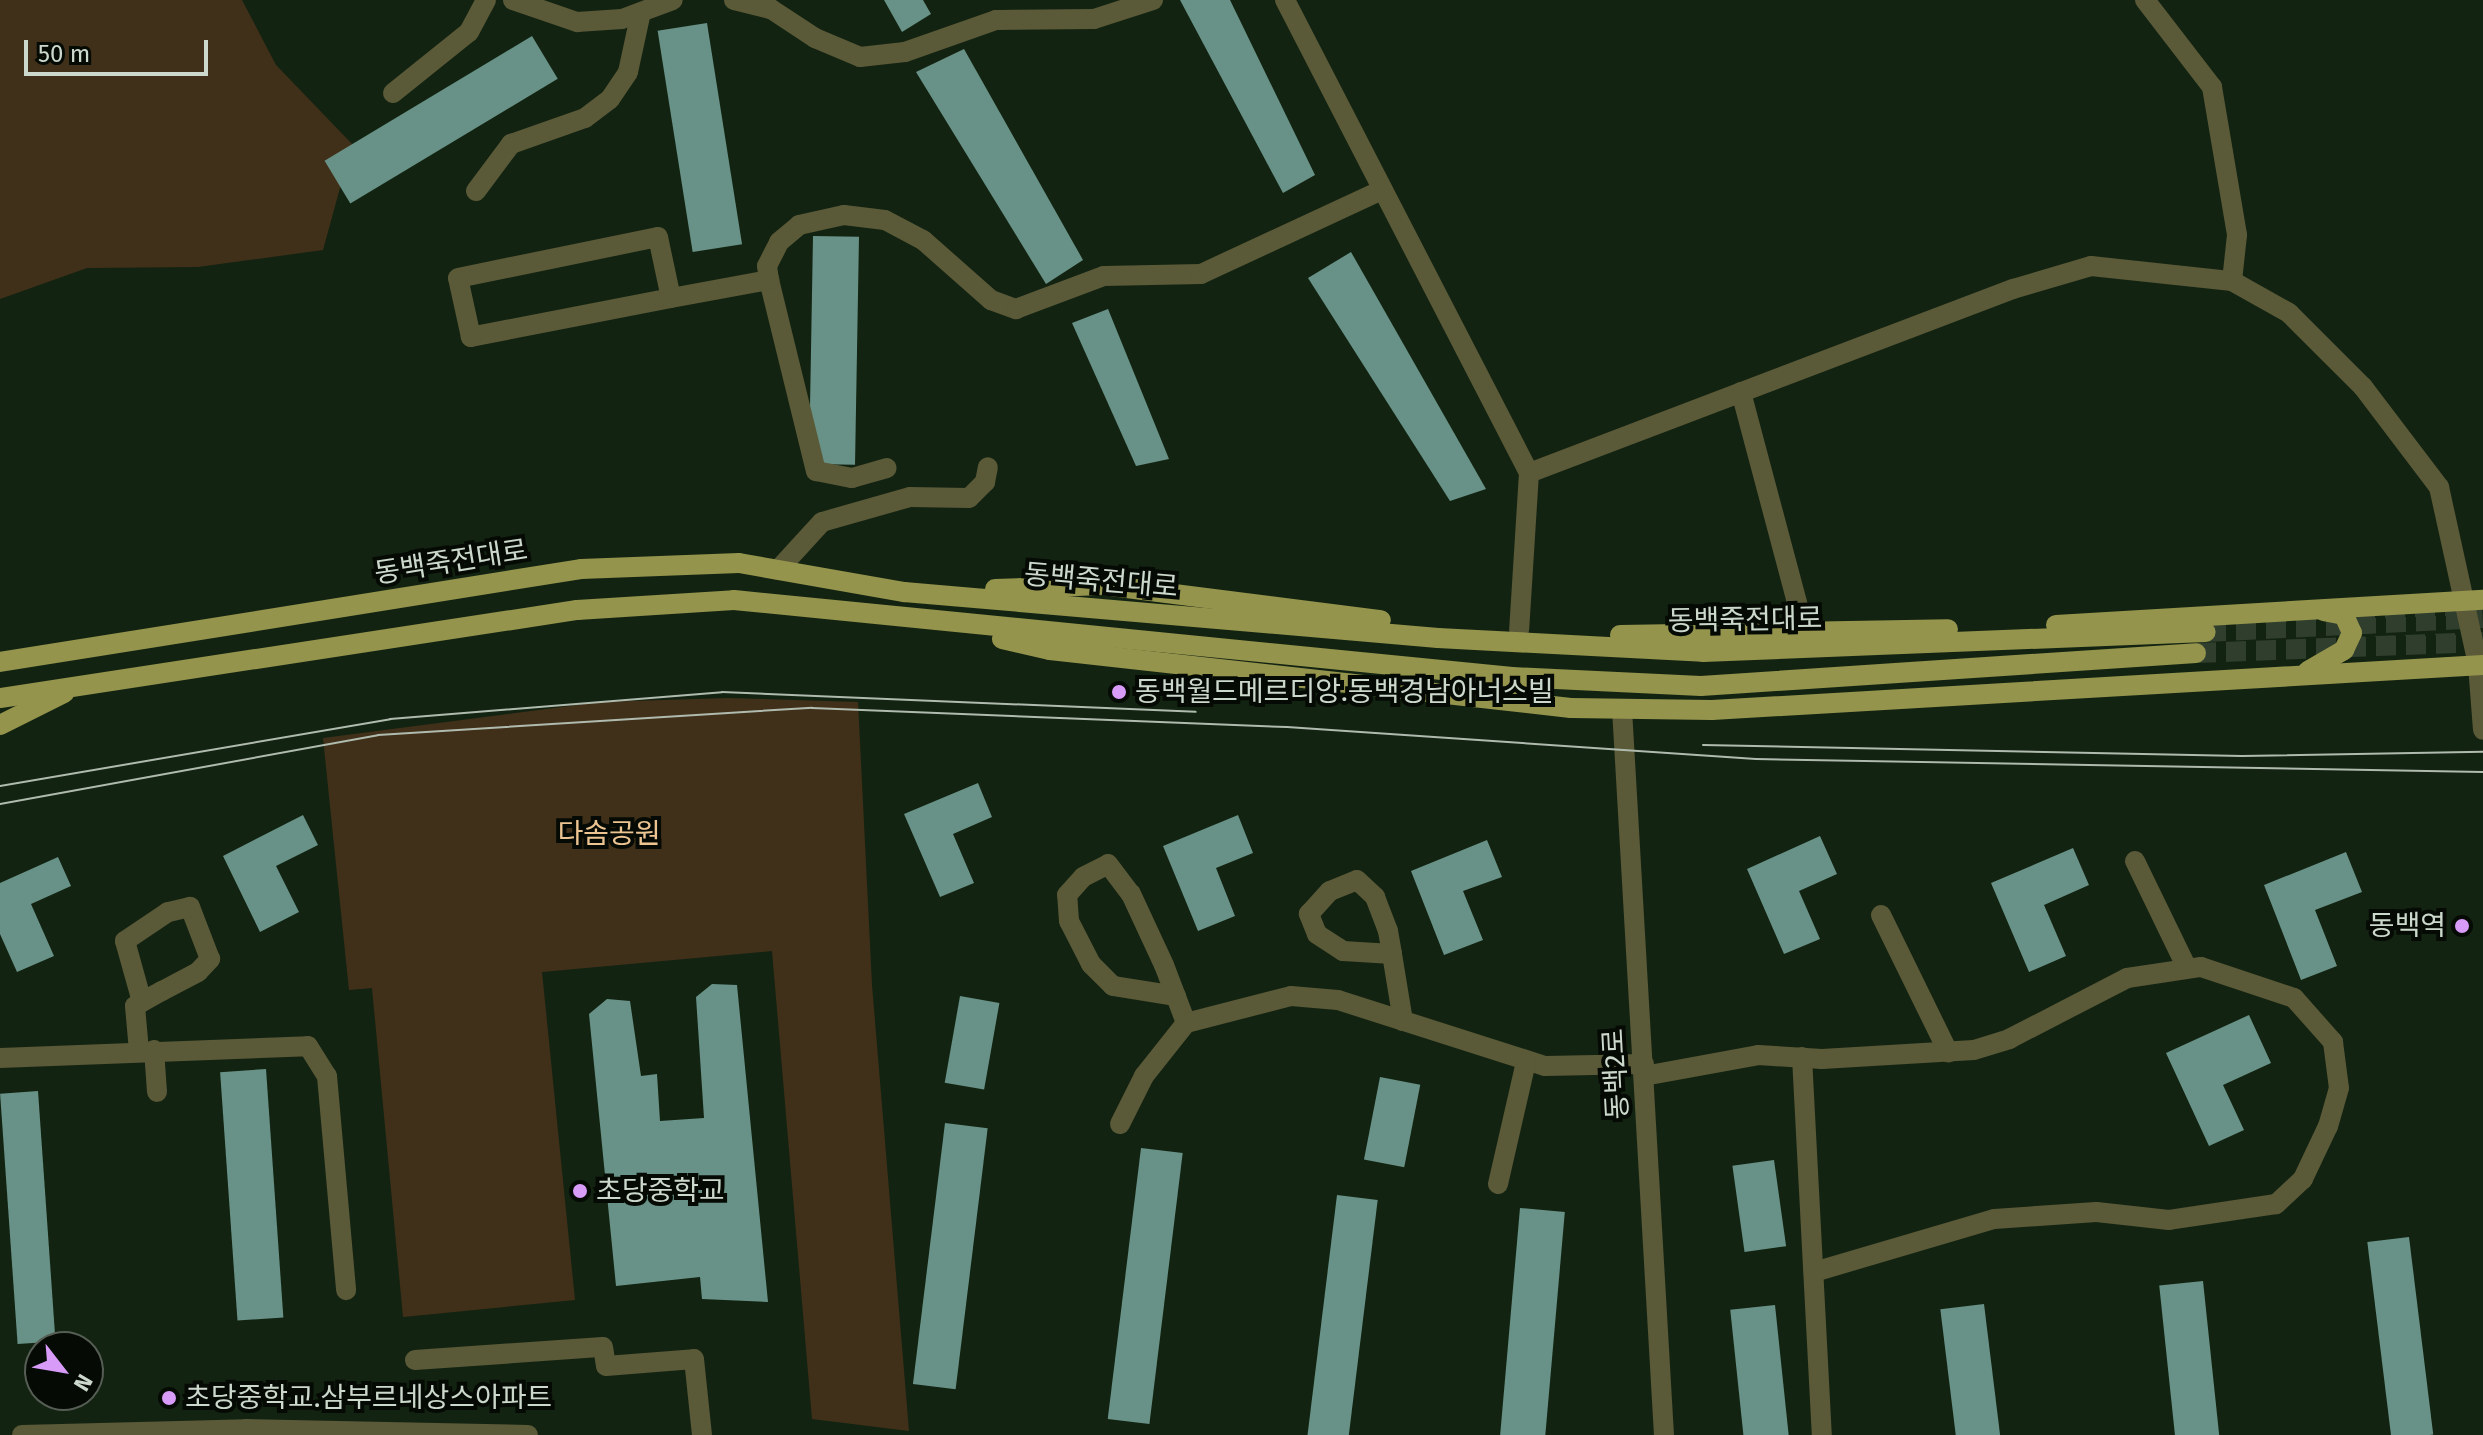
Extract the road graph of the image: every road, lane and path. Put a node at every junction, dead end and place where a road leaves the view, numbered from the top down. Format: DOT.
graph roads {
  1 [pos="486,0"];
  2 [pos="513,0"];
  3 [pos="673,0"];
  4 [pos="734,0"];
  5 [pos="1153,0"];
  6 [pos="1285,0"];
  7 [pos="2145,0"];
  8 [pos="641,12"];
  9 [pos="393,93"];
  10 [pos="1382,190"];
  11 [pos="476,191"];
  12 [pos="769,280"];
  13 [pos="2232,281"];
  14 [pos="671,298"];
  15 [pos="1741,392"];
  16 [pos="988,467"];
  17 [pos="887,468"];
  18 [pos="1529,473"];
  19 [pos="778,570"];
  20 [pos="904,592"];
  21 [pos="2474,600"];
  22 [pos="2316,610"];
  23 [pos="920,621"];
  24 [pos="1519,630"];
  25 [pos="1805,632"];
  26 [pos="2206,632"];
  27 [pos="2196,653"];
  28 [pos="0,662"];
  29 [pos="2480,665"];
  30 [pos="2301,674"];
  31 [pos="82,684"];
  32 [pos="0,698"];
  33 [pos="1622,709"];
  34 [pos="0,725"];
  35 [pos="2483,730"];
  36 [pos="2135,861"];
  37 [pos="1881,915"];
  38 [pos="1392,954"];
  39 [pos="2187,968"];
  40 [pos="1176,996"];
  41 [pos="142,1002"];
  42 [pos="1403,1021"];
  43 [pos="1186,1023"];
  44 [pos="146,1051"];
  45 [pos="1948,1052"];
  46 [pos="1802,1057"];
  47 [pos="0,1058"];
  48 [pos="1526,1062"];
  49 [pos="1644,1070"];
  50 [pos="157,1092"];
  51 [pos="1120,1124"];
  52 [pos="1498,1184"];
  53 [pos="1814,1272"];
  54 [pos="346,1290"];
  55 [pos="415,1360"];
  56 [pos="246,1432"];
  57 [pos="22,1435"];
  58 [pos="528,1435"];
  59 [pos="702,1435"];
  60 [pos="1664,1435"];
  61 [pos="1822,1435"];
  1 -- 9 [label="street"];
  2 -- 8 [label="street"];
  3 -- 8 [label="street"];
  4 -- 5 [label="street"];
  6 -- 10 [label="street"];
  7 -- 13 [label="street"];
  8 -- 11 [label="street"];
  10 -- 12 [label="street"];
  10 -- 18 [label="street"];
  12 -- 14 [label="street"];
  12 -- 17 [label="street"];
  13 -- 15 [label="street"];
  13 -- 21 [label="street"];
  14 -- 14 [label="street"];
  15 -- 18 [label="street"];
  15 -- 25 [label="street"];
  16 -- 19 [label="street"];
  18 -- 24 [label="street"];
  19 -- 20 [label="main road, 동백죽전대로"];
  19 -- 28 [label="main road, 동백죽전대로"];
  20 -- 24 [label="main road"];
  20 -- 26 [label="main road, 동백죽전대로"];
  21 -- 22 [label="main road"];
  21 -- 29 [label="street"];
  22 -- 25 [label="main road"];
  22 -- 30 [label="main road"];
  23 -- 27 [label="main road, 동백죽전대로"];
  23 -- 31 [label="main road, 동백죽전대로"];
  23 -- 33 [label="main road"];
  24 -- 25 [label="main road"];
  29 -- 30 [label="main road"];
  29 -- 35 [label="street"];
  30 -- 33 [label="main road"];
  31 -- 32 [label="main road, 동백죽전대로"];
  31 -- 34 [label="main road"];
  33 -- 49 [label="street, 동백2로"];
  36 -- 39 [label="street"];
  37 -- 45 [label="street"];
  38 -- 42 [label="street"];
  39 -- 45 [label="street"];
  39 -- 53 [label="street"];
  40 -- 40 [label="street"];
  40 -- 43 [label="street"];
  41 -- 41 [label="street"];
  41 -- 44 [label="street"];
  42 -- 43 [label="street"];
  42 -- 48 [label="street"];
  43 -- 51 [label="street"];
  44 -- 47 [label="street"];
  44 -- 50 [label="street"];
  44 -- 54 [label="street"];
  45 -- 46 [label="street"];
  46 -- 49 [label="street"];
  46 -- 53 [label="street"];
  48 -- 49 [label="street"];
  48 -- 52 [label="street"];
  49 -- 60 [label="street, 동백2로"];
  53 -- 61 [label="street"];
  55 -- 59 [label="street"];
  56 -- 57 [label="street"];
  56 -- 58 [label="street"];
}
